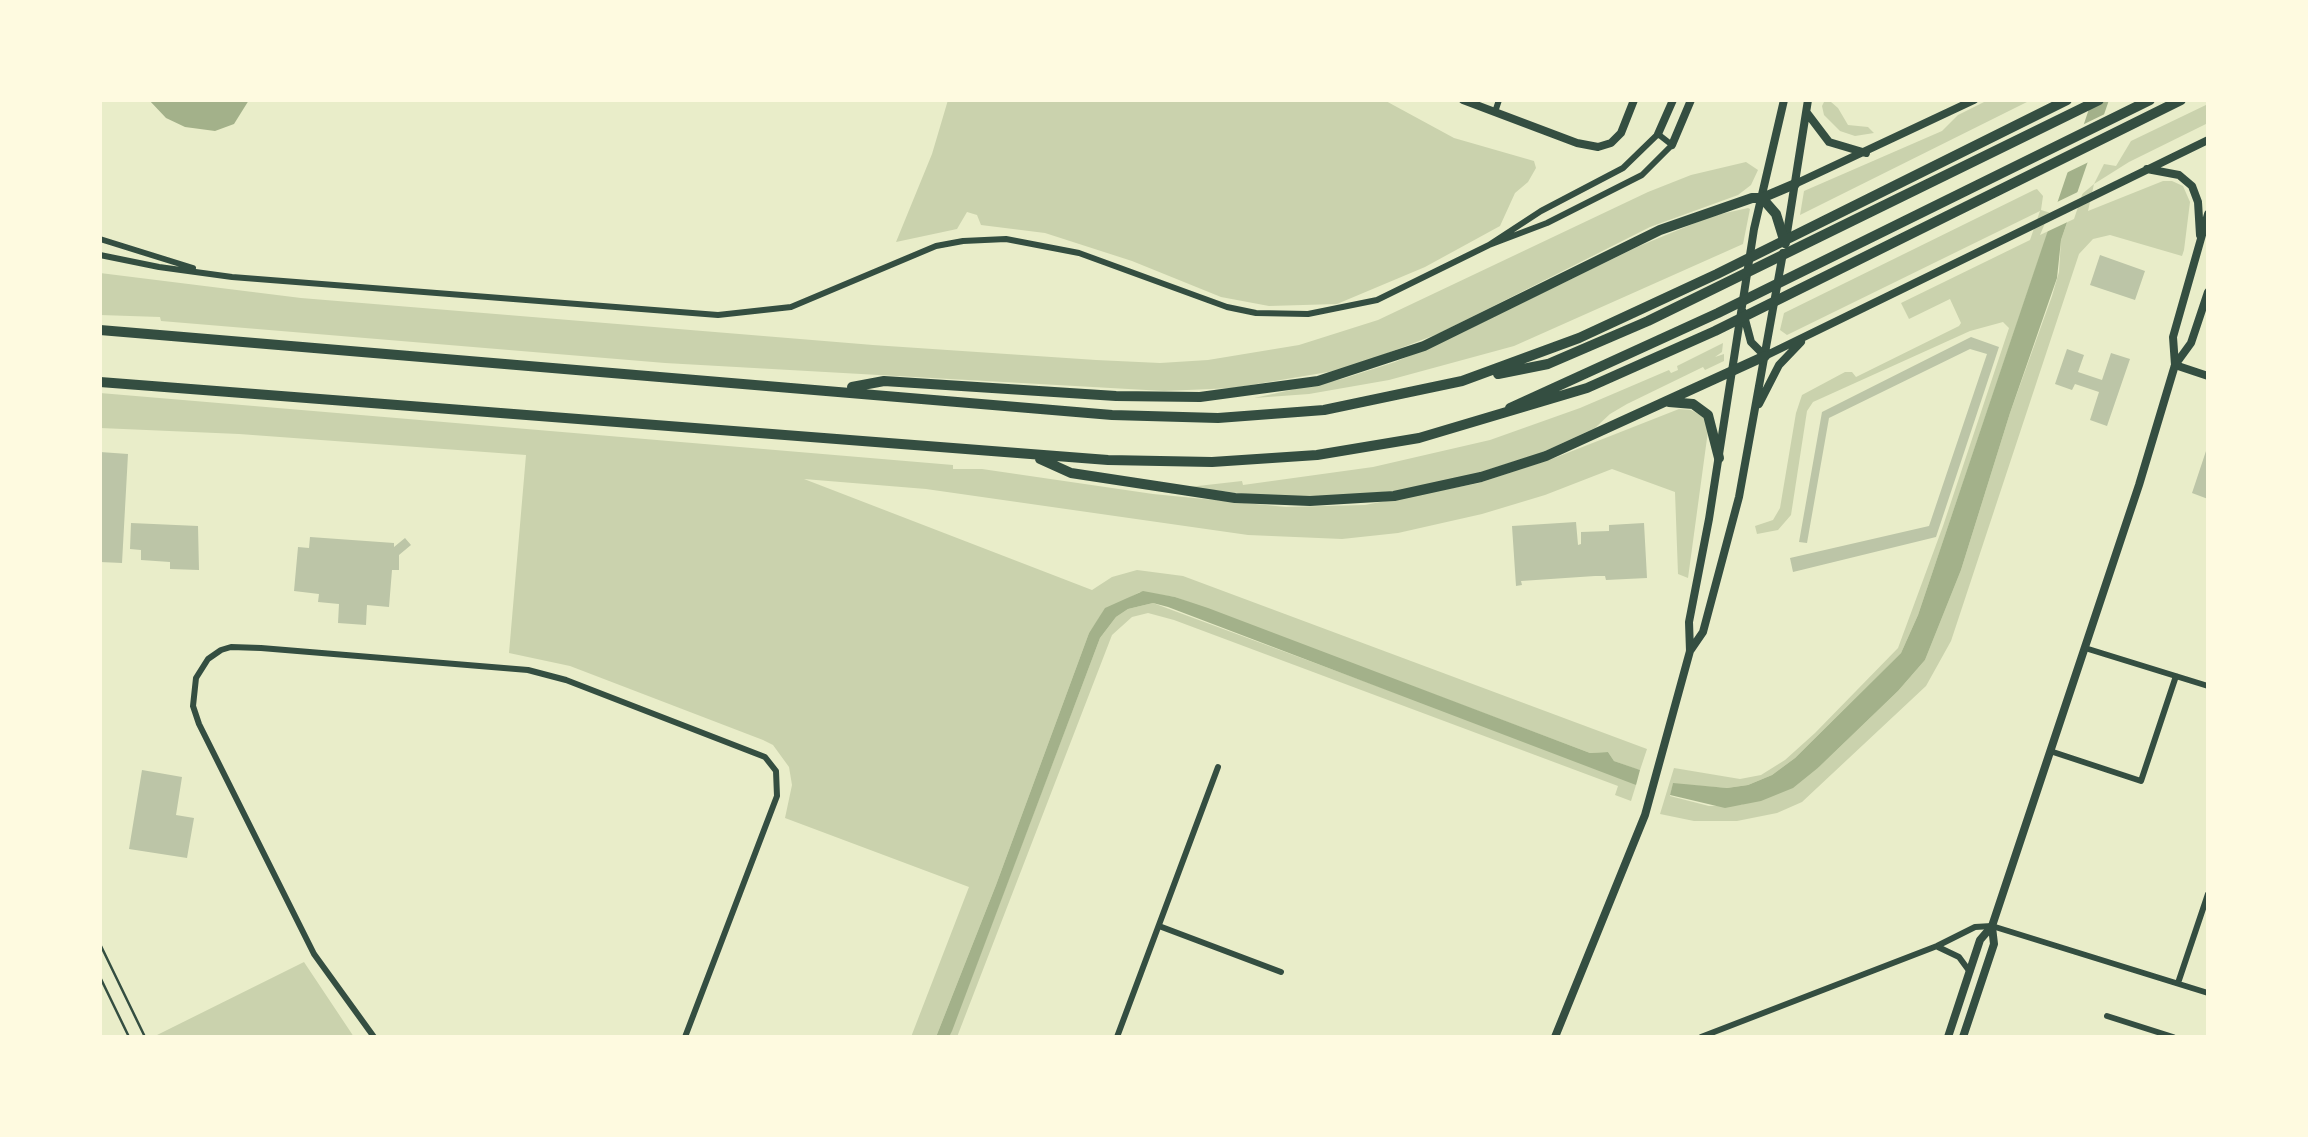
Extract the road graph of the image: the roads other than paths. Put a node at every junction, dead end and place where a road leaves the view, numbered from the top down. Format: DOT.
graph roads {
  1 [pos="1464,100"];
  2 [pos="1499,100"];
  3 [pos="1634,100"];
  4 [pos="1673,100"];
  5 [pos="1691,100"];
  6 [pos="1784,100"];
  7 [pos="1808,100"];
  8 [pos="1974,100"];
  9 [pos="2098,100"];
  10 [pos="2150,100"];
  11 [pos="2181,100"];
  12 [pos="2065,101"];
  13 [pos="1495,112"];
  14 [pos="1806,112"];
  15 [pos="1658,134"];
  16 [pos="2208,140"];
  17 [pos="1672,144"];
  18 [pos="1866,153"];
  19 [pos="1623,168"];
  20 [pos="2148,169"];
  21 [pos="1632,181"];
  22 [pos="1795,184"];
  23 [pos="1762,198"];
  24 [pos="2208,214"];
  25 [pos="100,239"];
  26 [pos="2200,240"];
  27 [pos="1785,244"];
  28 [pos="1488,245"];
  29 [pos="100,254"];
  30 [pos="208,273"];
  31 [pos="2208,292"];
  32 [pos="1742,306"];
  33 [pos="100,330"];
  34 [pos="1808,336"];
  35 [pos="1765,356"];
  36 [pos="2175,365"];
  37 [pos="1731,372"];
  38 [pos="2208,376"];
  39 [pos="1462,381"];
  40 [pos="100,382"];
  41 [pos="836,390"];
  42 [pos="1668,402"];
  43 [pos="1755,414"];
  44 [pos="1487,420"];
  45 [pos="1030,454"];
  46 [pos="1719,458"];
  47 [pos="2085,648"];
  48 [pos="1690,651"];
  49 [pos="2176,676"];
  50 [pos="2208,686"];
  51 [pos="2050,752"];
  52 [pos="1218,767"];
  53 [pos="2208,894"];
  54 [pos="1159,926"];
  55 [pos="1992,926"];
  56 [pos="1937,946"];
  57 [pos="1282,972"];
  58 [pos="1970,972"];
  59 [pos="100,977"];
  60 [pos="2178,983"];
  61 [pos="2208,993"];
  62 [pos="2107,1016"];
  63 [pos="2136,1026"];
  64 [pos="129,1037"];
  65 [pos="374,1037"];
  66 [pos="685,1037"];
  67 [pos="1117,1037"];
  68 [pos="1555,1037"];
  69 [pos="1701,1037"];
  70 [pos="1948,1037"];
  71 [pos="1963,1037"];
  72 [pos="2133,1037"];
  73 [pos="2173,1037"];
  1 -- 13 [label="main road"];
  2 -- 13 [label="street"];
  3 -- 13 [label="main road"];
  4 -- 15 [label="main road"];
  5 -- 17 [label="main road"];
  6 -- 23 [label="main road"];
  7 -- 14 [label="main road"];
  8 -- 18 [label="main road"];
  9 -- 39 [label="highway"];
  10 -- 44 [label="highway"];
  11 -- 44 [label="highway"];
  12 -- 39 [label="highway"];
  14 -- 18 [label="main road"];
  14 -- 22 [label="main road"];
  15 -- 17 [label="street"];
  15 -- 19 [label="street"];
  16 -- 20 [label="main road"];
  17 -- 21 [label="street"];
  18 -- 22 [label="main road"];
  19 -- 21 [label="street"];
  19 -- 28 [label="street"];
  20 -- 26 [label="main road"];
  20 -- 34 [label="main road"];
  21 -- 28 [label="street"];
  22 -- 23 [label="highway"];
  22 -- 27 [label="main road"];
  23 -- 27 [label="highway"];
  23 -- 32 [label="main road"];
  23 -- 41 [label="highway"];
  24 -- 26 [label="main road"];
  25 -- 30 [label="street"];
  26 -- 36 [label="main road"];
  27 -- 35 [label="main road"];
  28 -- 30 [label="street"];
  29 -- 30 [label="street"];
  31 -- 36 [label="main road"];
  32 -- 35 [label="main road"];
  32 -- 37 [label="main road"];
  33 -- 41 [label="highway"];
  34 -- 35 [label="main road"];
  34 -- 43 [label="main road"];
  35 -- 37 [label="highway"];
  35 -- 43 [label="main road"];
  36 -- 38 [label="main road"];
  36 -- 47 [label="main road"];
  37 -- 42 [label="highway"];
  37 -- 46 [label="main road"];
  39 -- 41 [label="highway"];
  40 -- 45 [label="highway"];
  42 -- 45 [label="highway"];
  42 -- 46 [label="highway"];
  43 -- 48 [label="main road"];
  44 -- 45 [label="highway"];
  46 -- 48 [label="main road"];
  47 -- 49 [label="street"];
  47 -- 51 [label="main road"];
  48 -- 68 [label="main road"];
  49 -- 50 [label="street"];
  49 -- 51 [label="street"];
  51 -- 55 [label="main road"];
  52 -- 54 [label="street"];
  53 -- 60 [label="street"];
  54 -- 57 [label="street"];
  54 -- 67 [label="street"];
  55 -- 56 [label="street"];
  55 -- 58 [label="main road"];
  55 -- 60 [label="street"];
  55 -- 71 [label="main road"];
  56 -- 58 [label="street"];
  56 -- 69 [label="street"];
  58 -- 70 [label="main road"];
  59 -- 64 [label="lane"];
  60 -- 61 [label="street"];
  62 -- 63 [label="street"];
  63 -- 72 [label="street"];
  63 -- 73 [label="street"];
  65 -- 66 [label="street"];
}
